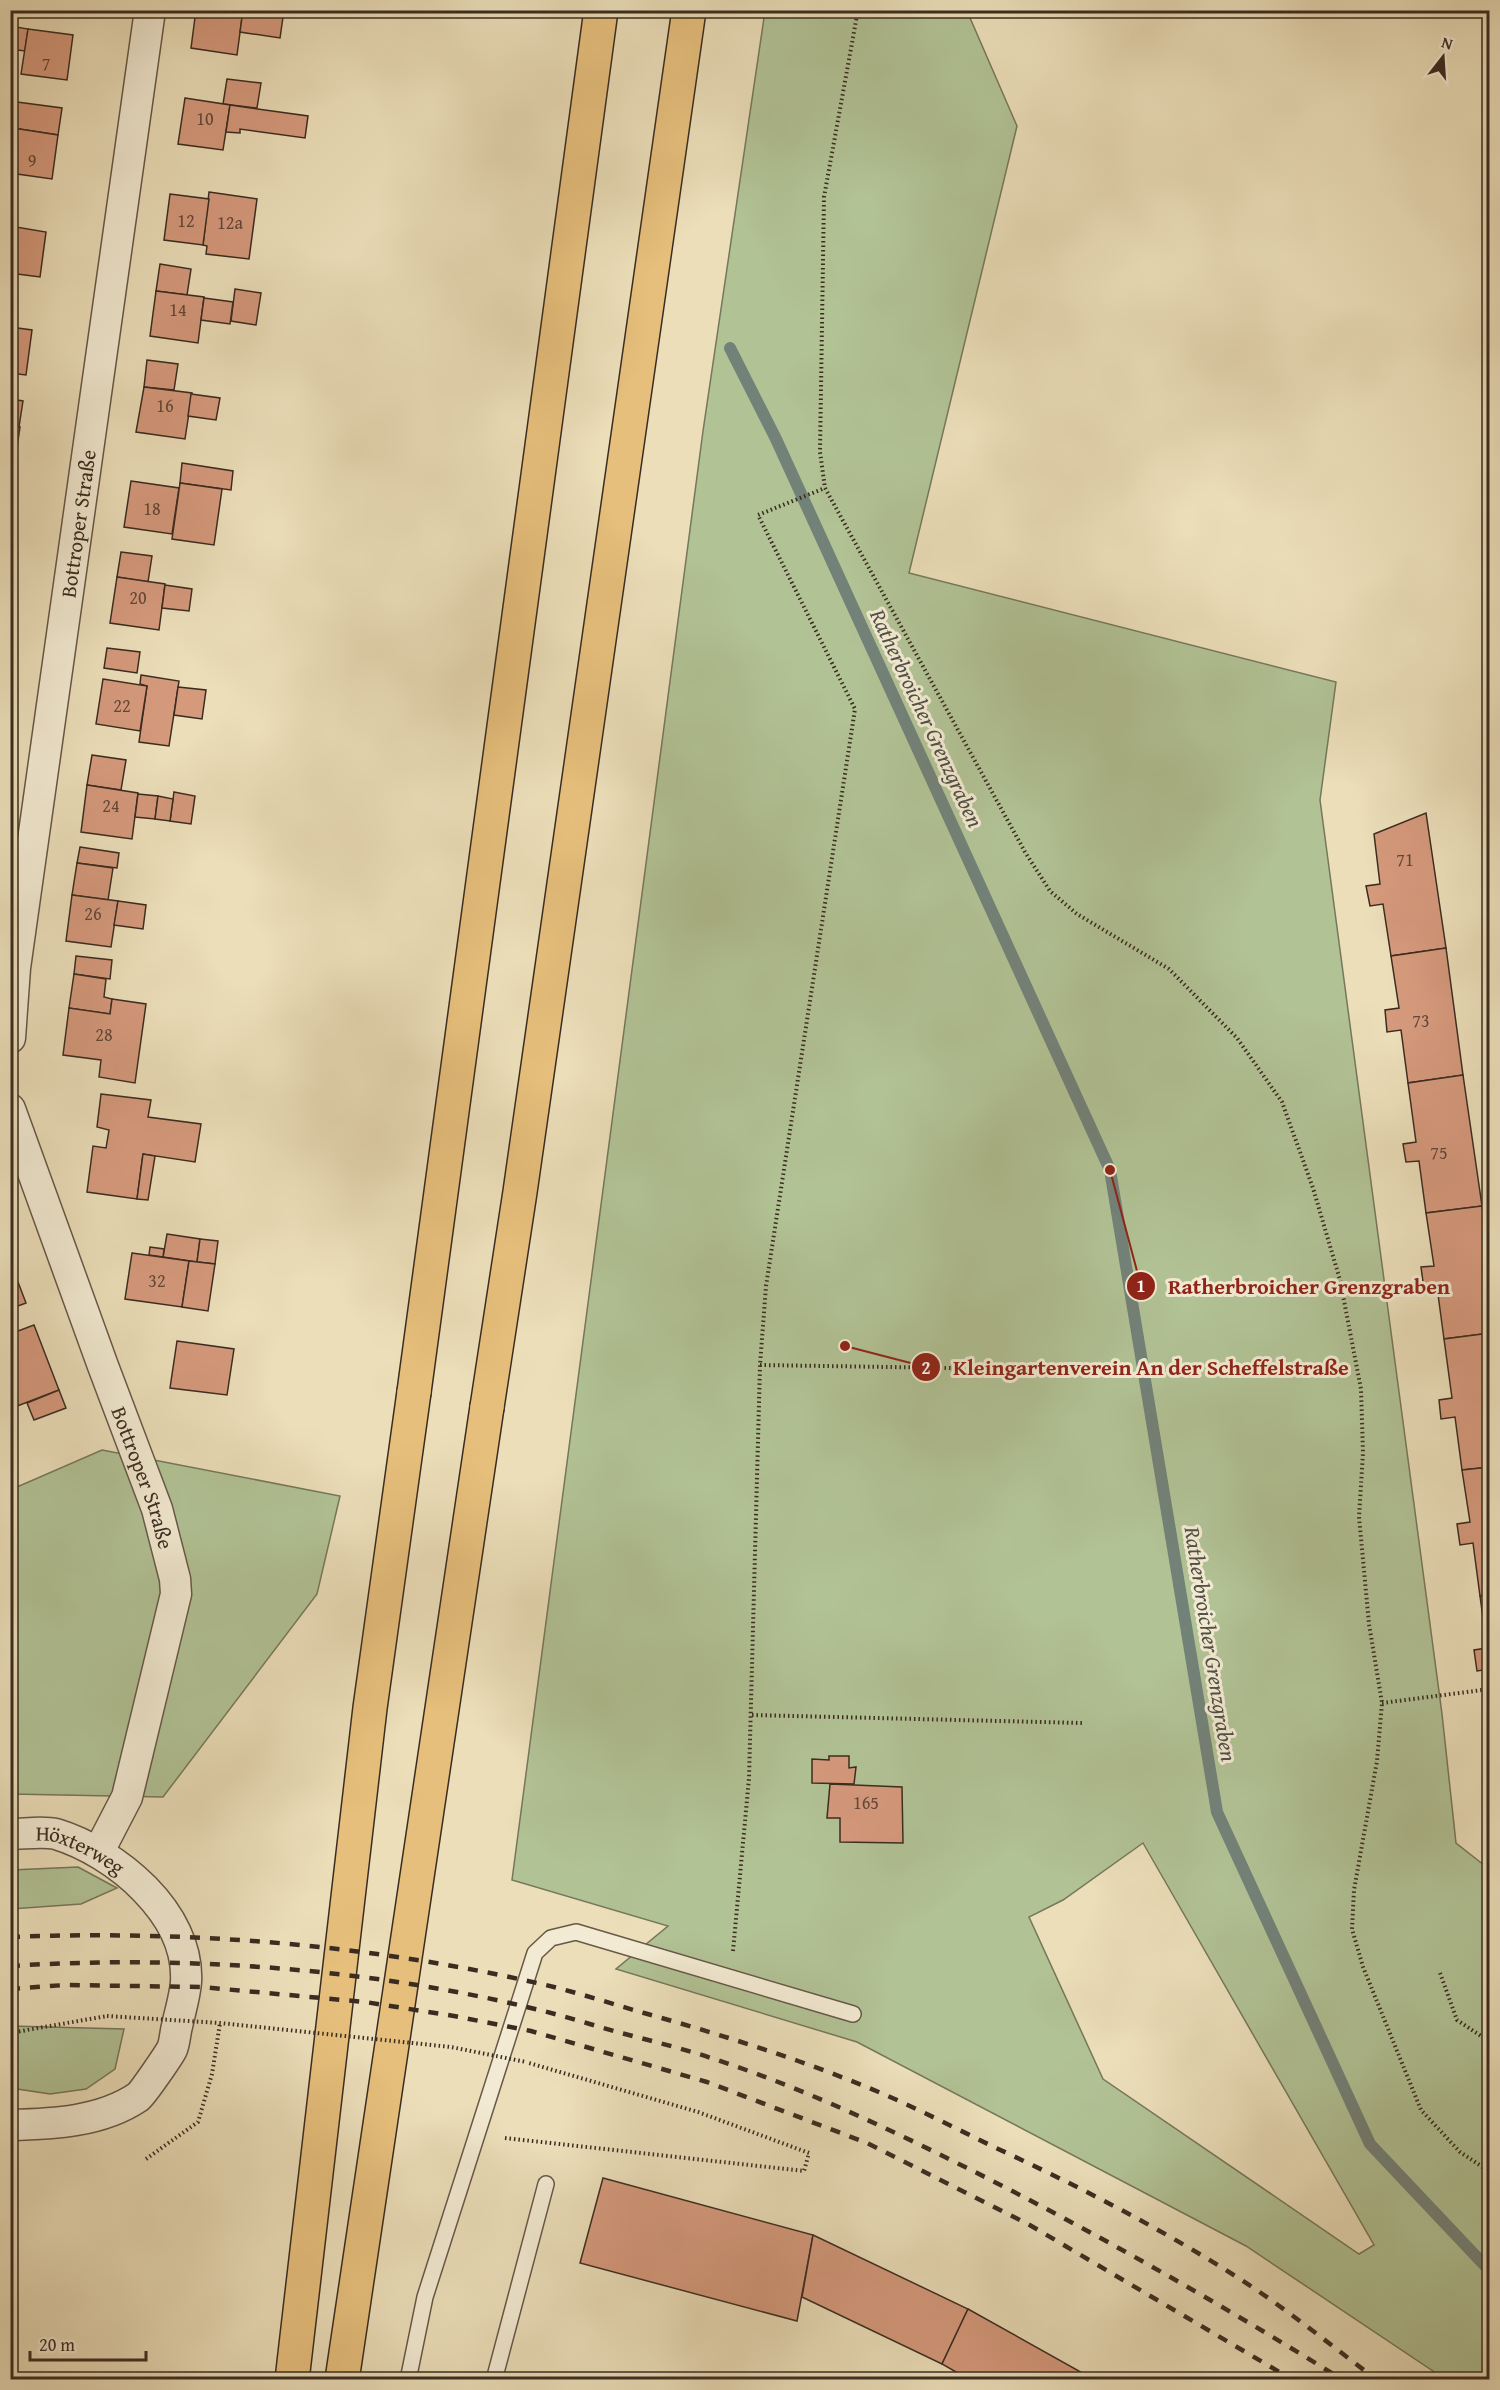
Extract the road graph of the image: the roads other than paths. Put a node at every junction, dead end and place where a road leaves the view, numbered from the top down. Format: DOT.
graph roads {
  1 [pos="150,10"];
  2 [pos="601,10"];
  3 [pos="689,10"];
  4 [pos="10,1038"];
  5 [pos="10,1109"];
  6 [pos="10,1834"];
  7 [pos="99,1851"];
  8 [pos="853,2014"];
  9 [pos="10,2125"];
  10 [pos="546,2184"];
  11 [pos="292,2379"];
  12 [pos="342,2379"];
  13 [pos="408,2379"];
  14 [pos="494,2379"];
  1 -- 4 [label="street, Bottroper Straße"];
  2 -- 11 [label="main road"];
  3 -- 12 [label="main road"];
  5 -- 7 [label="street, Bottroper Straße"];
  6 -- 7 [label="street, Höxterweg"];
  7 -- 9 [label="street, Höxterweg"];
  8 -- 13 [label="lane"];
  10 -- 14 [label="lane"];
}
